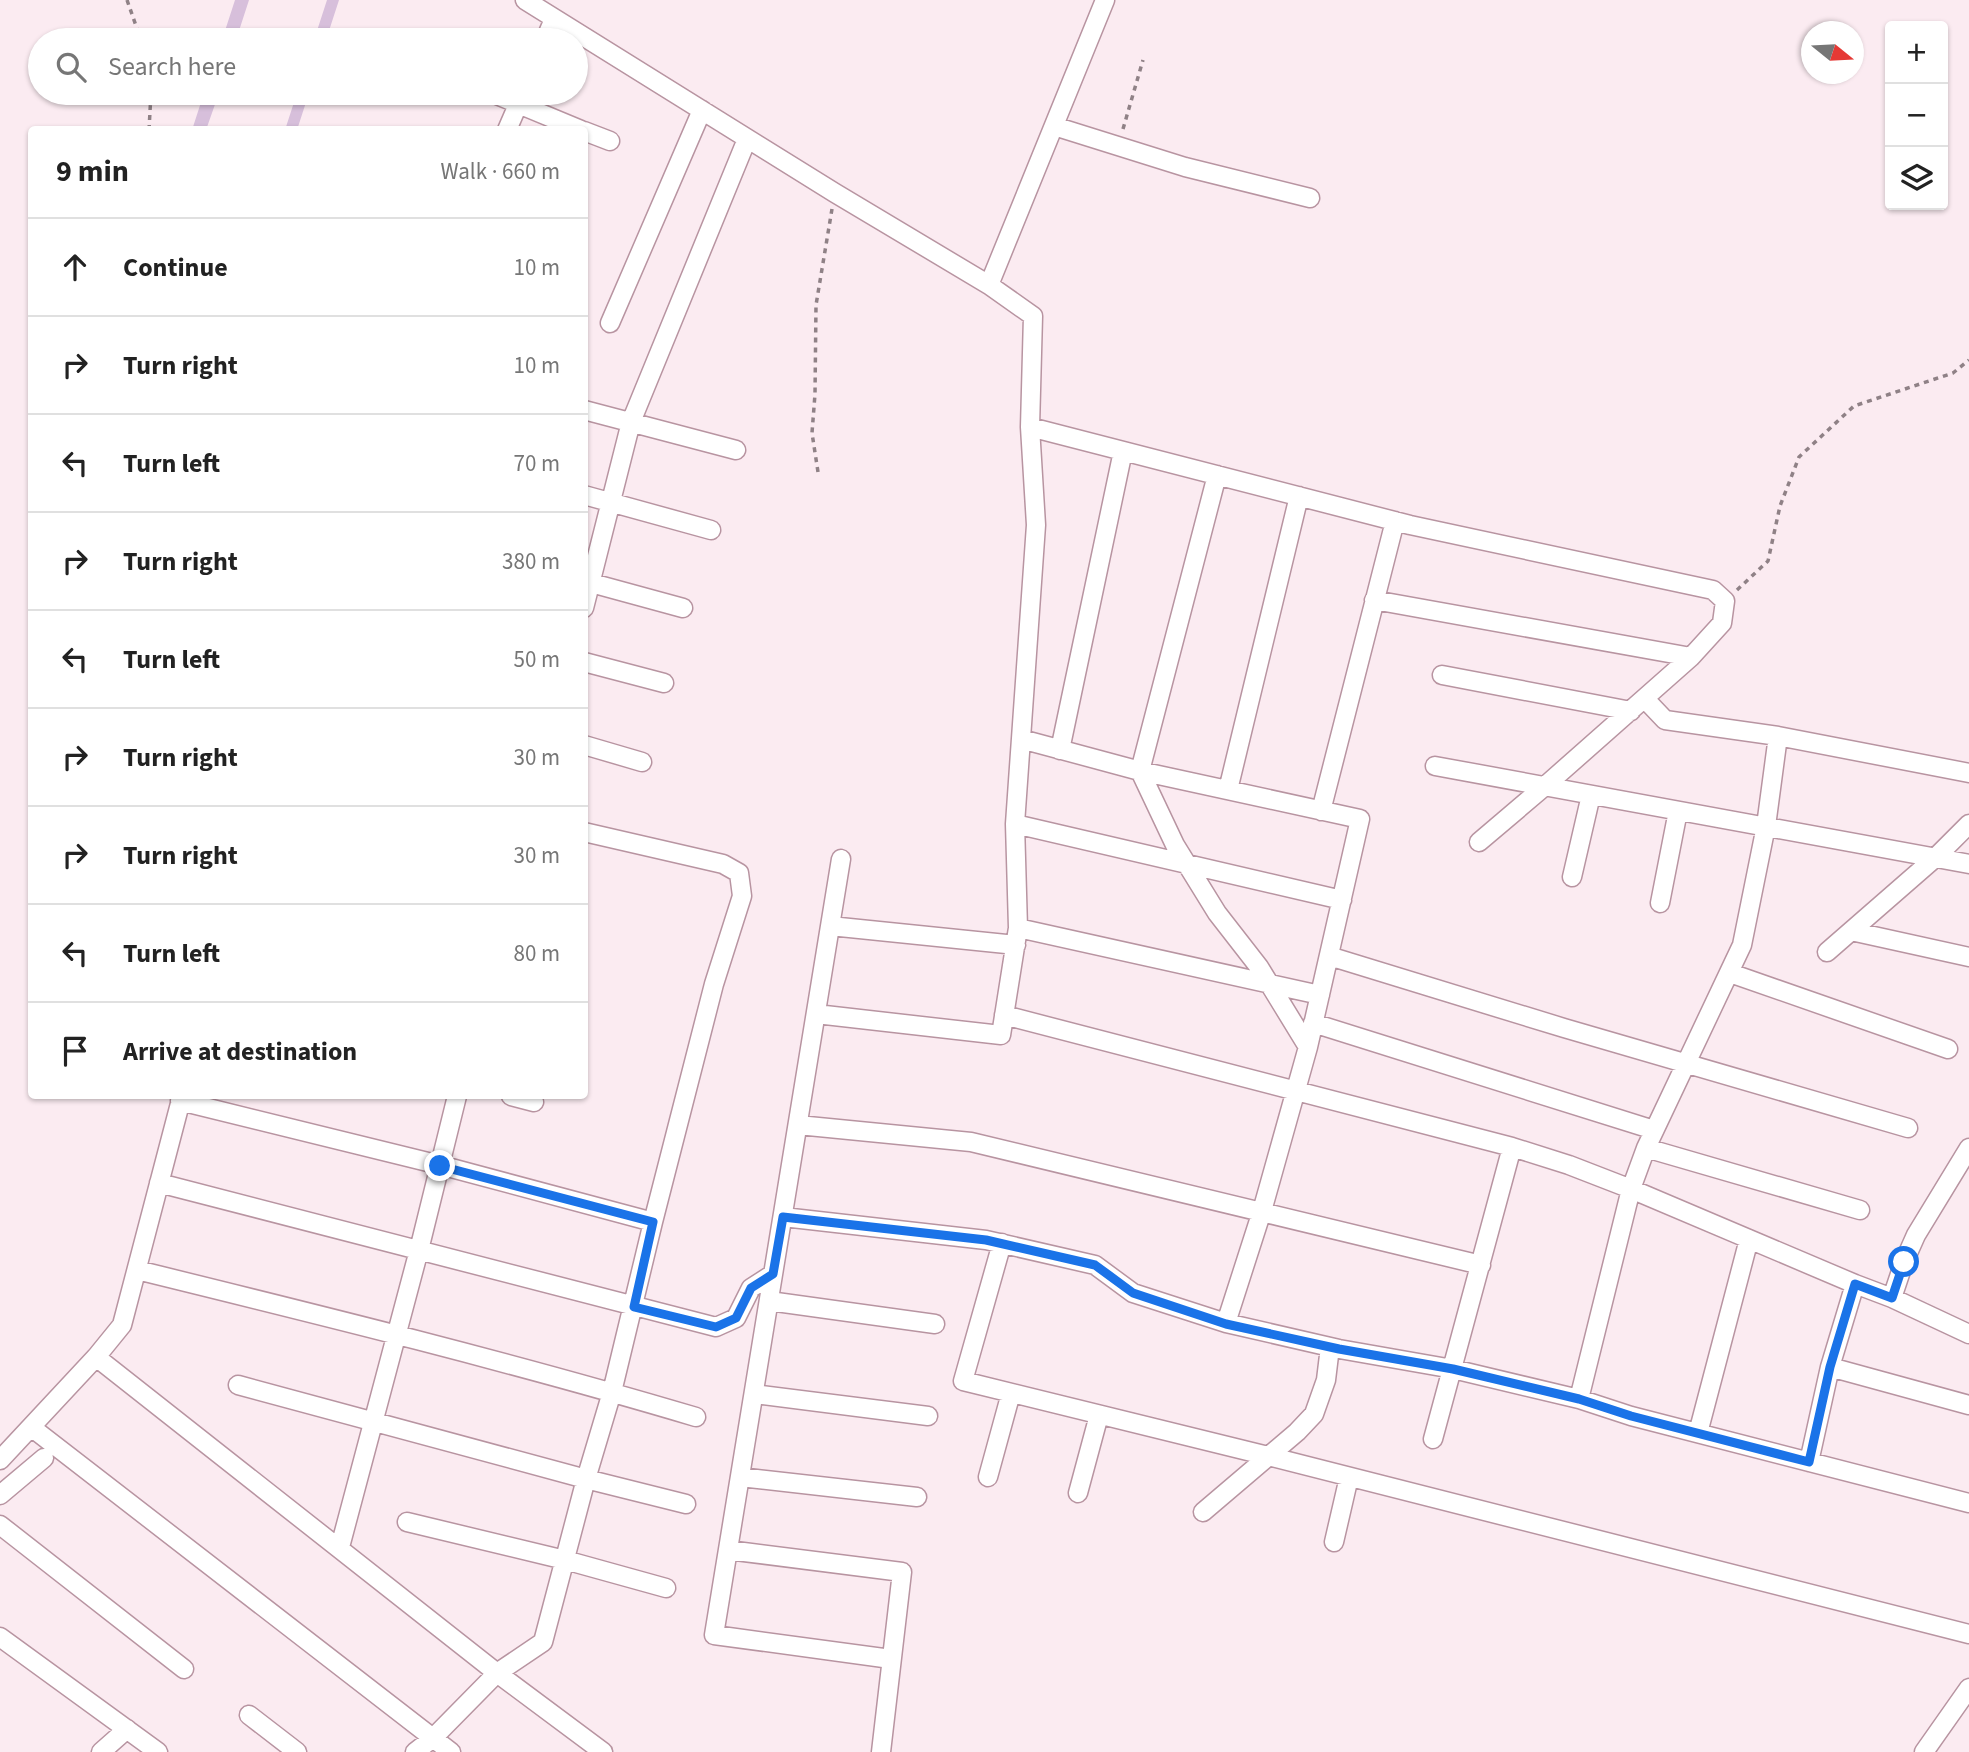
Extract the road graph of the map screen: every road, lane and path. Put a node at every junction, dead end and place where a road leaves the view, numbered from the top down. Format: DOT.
graph roads {
  1 [pos="127,0"];
  2 [pos="525,0"];
  3 [pos="1105,0"];
  4 [pos="554,19"];
  5 [pos="137,28"];
  6 [pos="550,28"];
  7 [pos="569,28"];
  8 [pos="588,40"];
  9 [pos="1143,60"];
  10 [pos="150,105"];
  11 [pos="517,105"];
  12 [pos="532,105"];
  13 [pos="702,110"];
  14 [pos="149,126"];
  15 [pos="509,126"];
  16 [pos="575,126"];
  17 [pos="1054,126"];
  18 [pos="588,132"];
  19 [pos="747,139"];
  20 [pos="610,141"];
  21 [pos="1118,146"];
  22 [pos="835,193"];
  23 [pos="1310,198"];
  24 [pos="989,285"];
  25 [pos="610,323"];
  26 [pos="1969,360"];
  27 [pos="588,411"];
  28 [pos="631,422"];
  29 [pos="1030,427"];
  30 [pos="736,450"];
  31 [pos="1123,451"];
  32 [pos="818,472"];
  33 [pos="1217,475"];
  34 [pos="588,496"];
  35 [pos="1299,496"];
  36 [pos="611,502"];
  37 [pos="1395,521"];
  38 [pos="711,530"];
  39 [pos="588,582"];
  40 [pos="1374,600"];
  41 [pos="1725,601"];
  42 [pos="683,608"];
  43 [pos="1691,657"];
  44 [pos="588,663"];
  45 [pos="1442,675"];
  46 [pos="664,683"];
  47 [pos="1645,699"];
  48 [pos="1631,711"];
  49 [pos="1778,736"];
  50 [pos="1021,739"];
  51 [pos="588,747"];
  52 [pos="1060,750"];
  53 [pos="642,762"];
  54 [pos="1435,766"];
  55 [pos="1140,771"];
  56 [pos="1969,773"];
  57 [pos="1545,786"];
  58 [pos="1228,790"];
  59 [pos="1591,795"];
  60 [pos="1321,811"];
  61 [pos="1678,811"];
  62 [pos="1015,824"];
  63 [pos="1969,824"];
  64 [pos="1766,826"];
  65 [pos="588,833"];
  66 [pos="1479,842"];
  67 [pos="1936,857"];
  68 [pos="841,859"];
  69 [pos="1187,864"];
  70 [pos="1969,864"];
  71 [pos="1572,877"];
  72 [pos="1342,900"];
  73 [pos="1660,903"];
  74 [pos="830,926"];
  75 [pos="1851,931"];
  76 [pos="1017,936"];
  77 [pos="1827,952"];
  78 [pos="1329,956"];
  79 [pos="1969,957"];
  80 [pos="1730,973"];
  81 [pos="1269,984"];
  82 [pos="1320,995"];
  83 [pos="816,1014"];
  84 [pos="1004,1015"];
  85 [pos="1313,1023"];
  86 [pos="1308,1047"];
  87 [pos="1948,1049"];
  88 [pos="1686,1064"];
  89 [pos="1295,1091"];
  90 [pos="181,1099"];
  91 [pos="185,1099"];
  92 [pos="456,1099"];
  93 [pos="522,1099"];
  94 [pos="534,1102"];
  95 [pos="798,1125"];
  96 [pos="1908,1128"];
  97 [pos="1654,1130"];
  98 [pos="1512,1147"];
  99 [pos="1646,1148"];
  100 [pos="1969,1148"];
  101 [pos="440,1166"];
  102 [pos="159,1183"];
  103 [pos="1632,1189"];
  104 [pos="1860,1210"];
  105 [pos="1262,1211"];
  106 [pos="783,1217"];
  107 [pos="653,1222"];
  108 [pos="1749,1239"];
  109 [pos="1002,1243"];
  110 [pos="419,1250"];
  111 [pos="1480,1265"];
  112 [pos="137,1270"];
  113 [pos="773,1274"];
  114 [pos="1855,1284"];
  115 [pos="1892,1298"];
  116 [pos="769,1301"];
  117 [pos="634,1307"];
  118 [pos="935,1324"];
  119 [pos="1226,1324"];
  120 [pos="396,1334"];
  121 [pos="1969,1334"];
  122 [pos="1330,1347"];
  123 [pos="96,1357"];
  124 [pos="1830,1367"];
  125 [pos="1453,1369"];
  126 [pos="238,1385"];
  127 [pos="612,1392"];
  128 [pos="754,1394"];
  129 [pos="1011,1394"];
  130 [pos="1579,1399"];
  131 [pos="1969,1405"];
  132 [pos="1099,1415"];
  133 [pos="928,1416"];
  134 [pos="696,1417"];
  135 [pos="373,1421"];
  136 [pos="31,1427"];
  137 [pos="1698,1433"];
  138 [pos="1433,1439"];
  139 [pos="1268,1456"];
  140 [pos="44,1458"];
  141 [pos="0,1460"];
  142 [pos="1809,1462"];
  143 [pos="740,1477"];
  144 [pos="988,1477"];
  145 [pos="1349,1477"];
  146 [pos="586,1479"];
  147 [pos="1078,1493"];
  148 [pos="0,1495"];
  149 [pos="917,1497"];
  150 [pos="1969,1503"];
  151 [pos="686,1504"];
  152 [pos="1203,1511"];
  153 [pos="407,1522"];
  154 [pos="0,1525"];
  155 [pos="1334,1542"];
  156 [pos="340,1547"];
  157 [pos="728,1550"];
  158 [pos="565,1560"];
  159 [pos="666,1588"];
  160 [pos="1969,1634"];
  161 [pos="4,1646"];
  162 [pos="891,1659"];
  163 [pos="184,1668"];
  164 [pos="498,1673"];
  165 [pos="1969,1688"];
  166 [pos="249,1715"];
  167 [pos="127,1730"];
  168 [pos="433,1738"];
  169 [pos="101,1752"];
  170 [pos="158,1752"];
  171 [pos="297,1752"];
  172 [pos="415,1752"];
  173 [pos="451,1752"];
  174 [pos="603,1752"];
  175 [pos="881,1752"];
  176 [pos="1924,1752"];
  1 -- 5 [label="path"];
  2 -- 4 [label="street"];
  3 -- 17 [label="street"];
  4 -- 6 [label="street"];
  4 -- 7 [label="street"];
  8 -- 13 [label="street"];
  9 -- 21 [label="path"];
  10 -- 14 [label="path"];
  11 -- 15 [label="street"];
  12 -- 16 [label="street"];
  13 -- 19 [label="street"];
  13 -- 25 [label="street"];
  17 -- 21 [label="street"];
  17 -- 24 [label="street"];
  18 -- 20 [label="street"];
  19 -- 22 [label="street"];
  19 -- 28 [label="street"];
  21 -- 23 [label="street"];
  22 -- 24 [label="street"];
  22 -- 32 [label="path"];
  24 -- 29 [label="street"];
  26 -- 41 [label="path"];
  27 -- 28 [label="street"];
  28 -- 30 [label="street"];
  28 -- 36 [label="street"];
  29 -- 31 [label="street"];
  29 -- 50 [label="street"];
  31 -- 33 [label="street"];
  31 -- 52 [label="street"];
  33 -- 35 [label="street"];
  33 -- 55 [label="street"];
  34 -- 36 [label="street"];
  35 -- 37 [label="street"];
  35 -- 58 [label="street"];
  36 -- 38 [label="street"];
  36 -- 39 [label="street"];
  37 -- 40 [label="street"];
  37 -- 41 [label="street"];
  39 -- 42 [label="street"];
  40 -- 43 [label="street"];
  40 -- 60 [label="street"];
  41 -- 43 [label="street"];
  43 -- 47 [label="street"];
  44 -- 46 [label="street"];
  45 -- 48 [label="street"];
  47 -- 48 [label="street"];
  47 -- 49 [label="street"];
  48 -- 57 [label="street"];
  49 -- 56 [label="street"];
  49 -- 64 [label="street"];
  50 -- 52 [label="street"];
  50 -- 62 [label="street"];
  51 -- 53 [label="street"];
  52 -- 55 [label="street"];
  54 -- 57 [label="street"];
  55 -- 58 [label="street"];
  55 -- 69 [label="street"];
  57 -- 59 [label="street"];
  57 -- 66 [label="street"];
  58 -- 60 [label="street"];
  59 -- 61 [label="street"];
  59 -- 71 [label="street"];
  60 -- 72 [label="street"];
  61 -- 64 [label="street"];
  61 -- 73 [label="street"];
  62 -- 69 [label="street"];
  62 -- 76 [label="street"];
  63 -- 67 [label="street"];
  64 -- 67 [label="street"];
  64 -- 80 [label="street"];
  65 -- 107 [label="street"];
  67 -- 70 [label="street"];
  67 -- 75 [label="street"];
  68 -- 74 [label="street"];
  69 -- 72 [label="street"];
  69 -- 81 [label="street"];
  72 -- 78 [label="street"];
  74 -- 76 [label="street"];
  74 -- 83 [label="street"];
  75 -- 77 [label="street"];
  75 -- 79 [label="street"];
  76 -- 81 [label="street"];
  76 -- 84 [label="street"];
  78 -- 82 [label="street"];
  78 -- 88 [label="street"];
  80 -- 87 [label="street"];
  80 -- 88 [label="street"];
  81 -- 82 [label="street"];
  81 -- 86 [label="street"];
  82 -- 85 [label="street"];
  83 -- 84 [label="street"];
  83 -- 95 [label="street"];
  84 -- 89 [label="street"];
  85 -- 86 [label="street"];
  85 -- 97 [label="street"];
  86 -- 89 [label="street"];
  88 -- 96 [label="street"];
  88 -- 97 [label="street"];
  89 -- 98 [label="street"];
  89 -- 105 [label="street"];
  90 -- 102 [label="street"];
  91 -- 101 [label="street"];
  92 -- 101 [label="street"];
  93 -- 94 [label="street"];
  95 -- 105 [label="street"];
  95 -- 106 [label="street"];
  97 -- 99 [label="street"];
  98 -- 103 [label="street"];
  98 -- 111 [label="street"];
  99 -- 103 [label="street"];
  99 -- 104 [label="street"];
  100 -- 115 [label="street"];
  101 -- 107 [label="street"];
  101 -- 110 [label="street"];
  102 -- 110 [label="street"];
  102 -- 112 [label="street"];
  103 -- 108 [label="street"];
  103 -- 130 [label="street"];
  105 -- 111 [label="street"];
  105 -- 119 [label="street"];
  106 -- 109 [label="street"];
  106 -- 113 [label="street"];
  107 -- 117 [label="street"];
  108 -- 114 [label="street"];
  108 -- 137 [label="street"];
  109 -- 119 [label="street"];
  109 -- 129 [label="street"];
  110 -- 117 [label="street"];
  110 -- 120 [label="street"];
  111 -- 125 [label="street"];
  112 -- 120 [label="street"];
  112 -- 123 [label="street"];
  113 -- 116 [label="street"];
  113 -- 117 [label="street"];
  114 -- 115 [label="street"];
  114 -- 124 [label="street"];
  115 -- 121 [label="street"];
  116 -- 118 [label="street"];
  116 -- 128 [label="street"];
  117 -- 127 [label="street"];
  119 -- 122 [label="street"];
  120 -- 127 [label="street"];
  120 -- 135 [label="street"];
  122 -- 125 [label="street"];
  122 -- 139 [label="street"];
  123 -- 136 [label="street"];
  123 -- 156 [label="street"];
  124 -- 131 [label="street"];
  124 -- 142 [label="street"];
  125 -- 130 [label="street"];
  125 -- 138 [label="street"];
  126 -- 135 [label="street"];
  127 -- 134 [label="street"];
  127 -- 146 [label="street"];
  128 -- 133 [label="street"];
  128 -- 143 [label="street"];
  129 -- 132 [label="street"];
  129 -- 144 [label="street"];
  130 -- 137 [label="street"];
  132 -- 139 [label="street"];
  132 -- 147 [label="street"];
  135 -- 146 [label="street"];
  135 -- 156 [label="street"];
  136 -- 141 [label="street"];
  136 -- 168 [label="street"];
  137 -- 142 [label="street"];
  139 -- 145 [label="street"];
  139 -- 152 [label="street"];
  140 -- 148 [label="street"];
  142 -- 150 [label="street"];
  143 -- 149 [label="street"];
  143 -- 157 [label="street"];
  145 -- 155 [label="street"];
  145 -- 160 [label="street"];
  146 -- 151 [label="street"];
  146 -- 158 [label="street"];
  153 -- 158 [label="street"];
  154 -- 163 [label="street"];
  156 -- 164 [label="street"];
  157 -- 162 [label="street"];
  157 -- 162 [label="street"];
  158 -- 159 [label="street"];
  158 -- 164 [label="street"];
  161 -- 167 [label="street"];
  162 -- 175 [label="street"];
  164 -- 168 [label="street"];
  164 -- 174 [label="street"];
  165 -- 176 [label="street"];
  166 -- 171 [label="street"];
  167 -- 169 [label="street"];
  167 -- 170 [label="street"];
  168 -- 172 [label="street"];
  168 -- 173 [label="street"];
}
